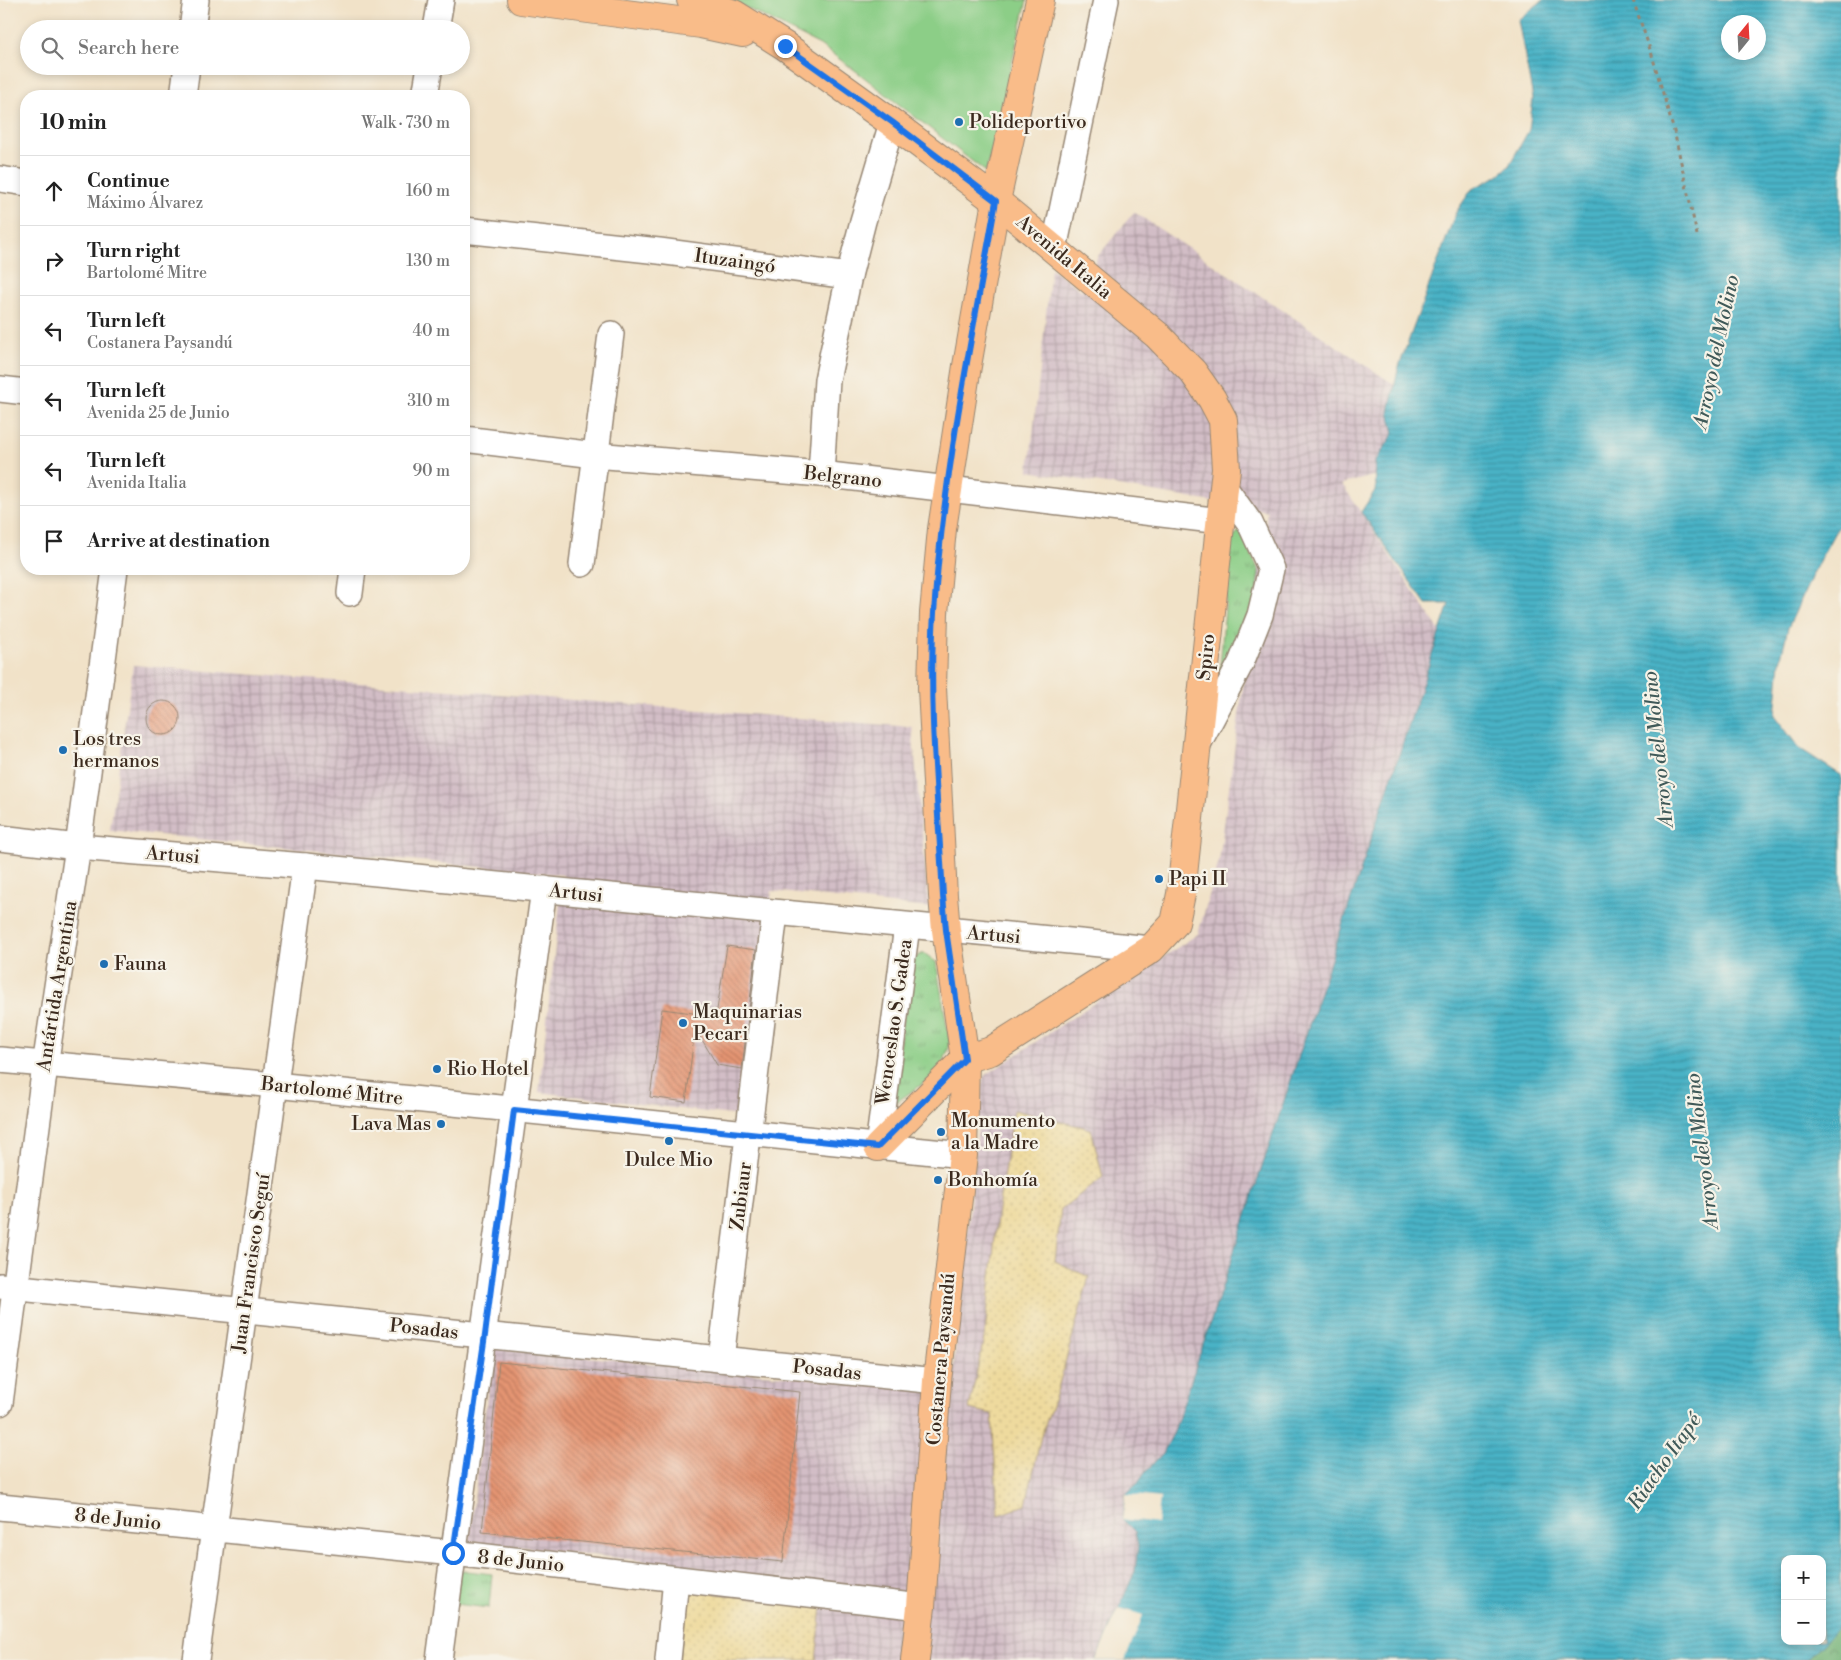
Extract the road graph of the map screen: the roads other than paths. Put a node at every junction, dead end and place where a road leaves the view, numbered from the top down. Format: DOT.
graph roads {
  1 [pos="196,0"];
  2 [pos="441,0"];
  3 [pos="528,0"];
  4 [pos="691,0"];
  5 [pos="1040,0"];
  6 [pos="1106,0"];
  7 [pos="193,20"];
  8 [pos="438,20"];
  9 [pos="785,46"];
  10 [pos="186,75"];
  11 [pos="428,75"];
  12 [pos="184,90"];
  13 [pos="426,90"];
  14 [pos="892,122"];
  15 [pos="0,179"];
  16 [pos="20,182"];
  17 [pos="996,201"];
  18 [pos="470,231"];
  19 [pos="1054,249"];
  20 [pos="848,276"];
  21 [pos="611,334"];
  22 [pos="0,389"];
  23 [pos="20,391"];
  24 [pos="1223,420"];
  25 [pos="470,441"];
  26 [pos="595,454"];
  27 [pos="821,474"];
  28 [pos="1224,487"];
  29 [pos="948,490"];
  30 [pos="1221,521"];
  31 [pos="582,564"];
  32 [pos="114,575"];
  33 [pos="1197,747"];
  34 [pos="0,838"];
  35 [pos="78,847"];
  36 [pos="305,866"];
  37 [pos="544,890"];
  38 [pos="775,913"];
  39 [pos="907,926"];
  40 [pos="946,930"];
  41 [pos="1152,949"];
  42 [pos="965,1059"];
  43 [pos="0,1060"];
  44 [pos="45,1066"];
  45 [pos="275,1085"];
  46 [pos="514,1110"];
  47 [pos="748,1134"];
  48 [pos="878,1147"];
  49 [pos="962,1156"];
  50 [pos="8,1287"];
  51 [pos="245,1311"];
  52 [pos="485,1335"];
  53 [pos="721,1359"];
  54 [pos="937,1381"];
  55 [pos="0,1403"];
  56 [pos="0,1507"];
  57 [pos="215,1529"];
  58 [pos="453,1553"];
  59 [pos="676,1579"];
  60 [pos="922,1607"];
  61 [pos="196,1660"];
  62 [pos="439,1660"];
  63 [pos="668,1660"];
  64 [pos="915,1660"];
  1 -- 7 [label="street"];
  2 -- 8 [label="street"];
  3 -- 9 [label="main road"];
  4 -- 9 [label="main road, Avenida Italia"];
  5 -- 17 [label="main road, Costanera Paysandú"];
  6 -- 19 [label="street"];
  9 -- 14 [label="main road, Avenida Italia"];
  10 -- 12 [label="street"];
  11 -- 13 [label="street"];
  14 -- 17 [label="main road, Avenida Italia"];
  14 -- 20 [label="street"];
  15 -- 16 [label="street"];
  17 -- 19 [label="main road, Avenida Italia"];
  17 -- 29 [label="main road, Costanera Paysandú"];
  18 -- 20 [label="street, Ituzaingó"];
  19 -- 24 [label="main road, Avenida Italia"];
  20 -- 27 [label="street"];
  21 -- 26 [label="street"];
  22 -- 23 [label="street"];
  24 -- 28 [label="main road, Spiro"];
  25 -- 26 [label="street, Belgrano"];
  26 -- 27 [label="street, Belgrano"];
  26 -- 31 [label="street"];
  27 -- 29 [label="street, Belgrano"];
  28 -- 30 [label="main road, Spiro"];
  28 -- 33 [label="street"];
  29 -- 30 [label="street, Belgrano"];
  29 -- 40 [label="main road, Costanera Paysandú"];
  30 -- 33 [label="main road, Spiro"];
  32 -- 35 [label="street, Antártida Argentina"];
  33 -- 41 [label="main road, Spiro"];
  34 -- 35 [label="street, Artusi"];
  35 -- 36 [label="street, Artusi"];
  35 -- 44 [label="street, Antártida Argentina"];
  36 -- 37 [label="street, Artusi"];
  36 -- 45 [label="street, Juan Francisco Seguí"];
  37 -- 38 [label="street, Artusi"];
  37 -- 46 [label="street"];
  38 -- 39 [label="street, Artusi"];
  38 -- 47 [label="street, Zubiaur"];
  39 -- 40 [label="street, Artusi"];
  39 -- 48 [label="street, Wenceslao S. Gadea"];
  40 -- 41 [label="street, Artusi"];
  40 -- 42 [label="main road, Costanera Paysandú"];
  41 -- 42 [label="main road"];
  42 -- 48 [label="main road"];
  42 -- 49 [label="main road, Costanera Paysandú"];
  43 -- 44 [label="street, Bartolomé Mitre"];
  44 -- 45 [label="street, Bartolomé Mitre"];
  44 -- 50 [label="street, Antártida Argentina"];
  45 -- 46 [label="street, Bartolomé Mitre"];
  45 -- 51 [label="street, Juan Francisco Seguí"];
  46 -- 47 [label="street, Bartolomé Mitre"];
  46 -- 52 [label="street"];
  47 -- 48 [label="street, Bartolomé Mitre"];
  47 -- 53 [label="street, Zubiaur"];
  48 -- 49 [label="street, Bartolomé Mitre"];
  49 -- 54 [label="main road, Costanera Paysandú"];
  50 -- 51 [label="street, Posadas"];
  50 -- 55 [label="street, Antártida Argentina"];
  51 -- 52 [label="street, Posadas"];
  51 -- 57 [label="street, Juan Francisco Seguí"];
  52 -- 53 [label="street, Posadas"];
  52 -- 58 [label="street"];
  53 -- 54 [label="street, Posadas"];
  54 -- 60 [label="main road, Costanera Paysandú"];
  56 -- 57 [label="street, 8 de Junio"];
  57 -- 58 [label="street, 8 de Junio"];
  57 -- 61 [label="street, Juan Francisco Seguí"];
  58 -- 59 [label="street, 8 de Junio"];
  58 -- 62 [label="street"];
  59 -- 60 [label="street, 8 de Junio"];
  59 -- 63 [label="street"];
  60 -- 64 [label="main road, Costanera Paysandú"];
}
